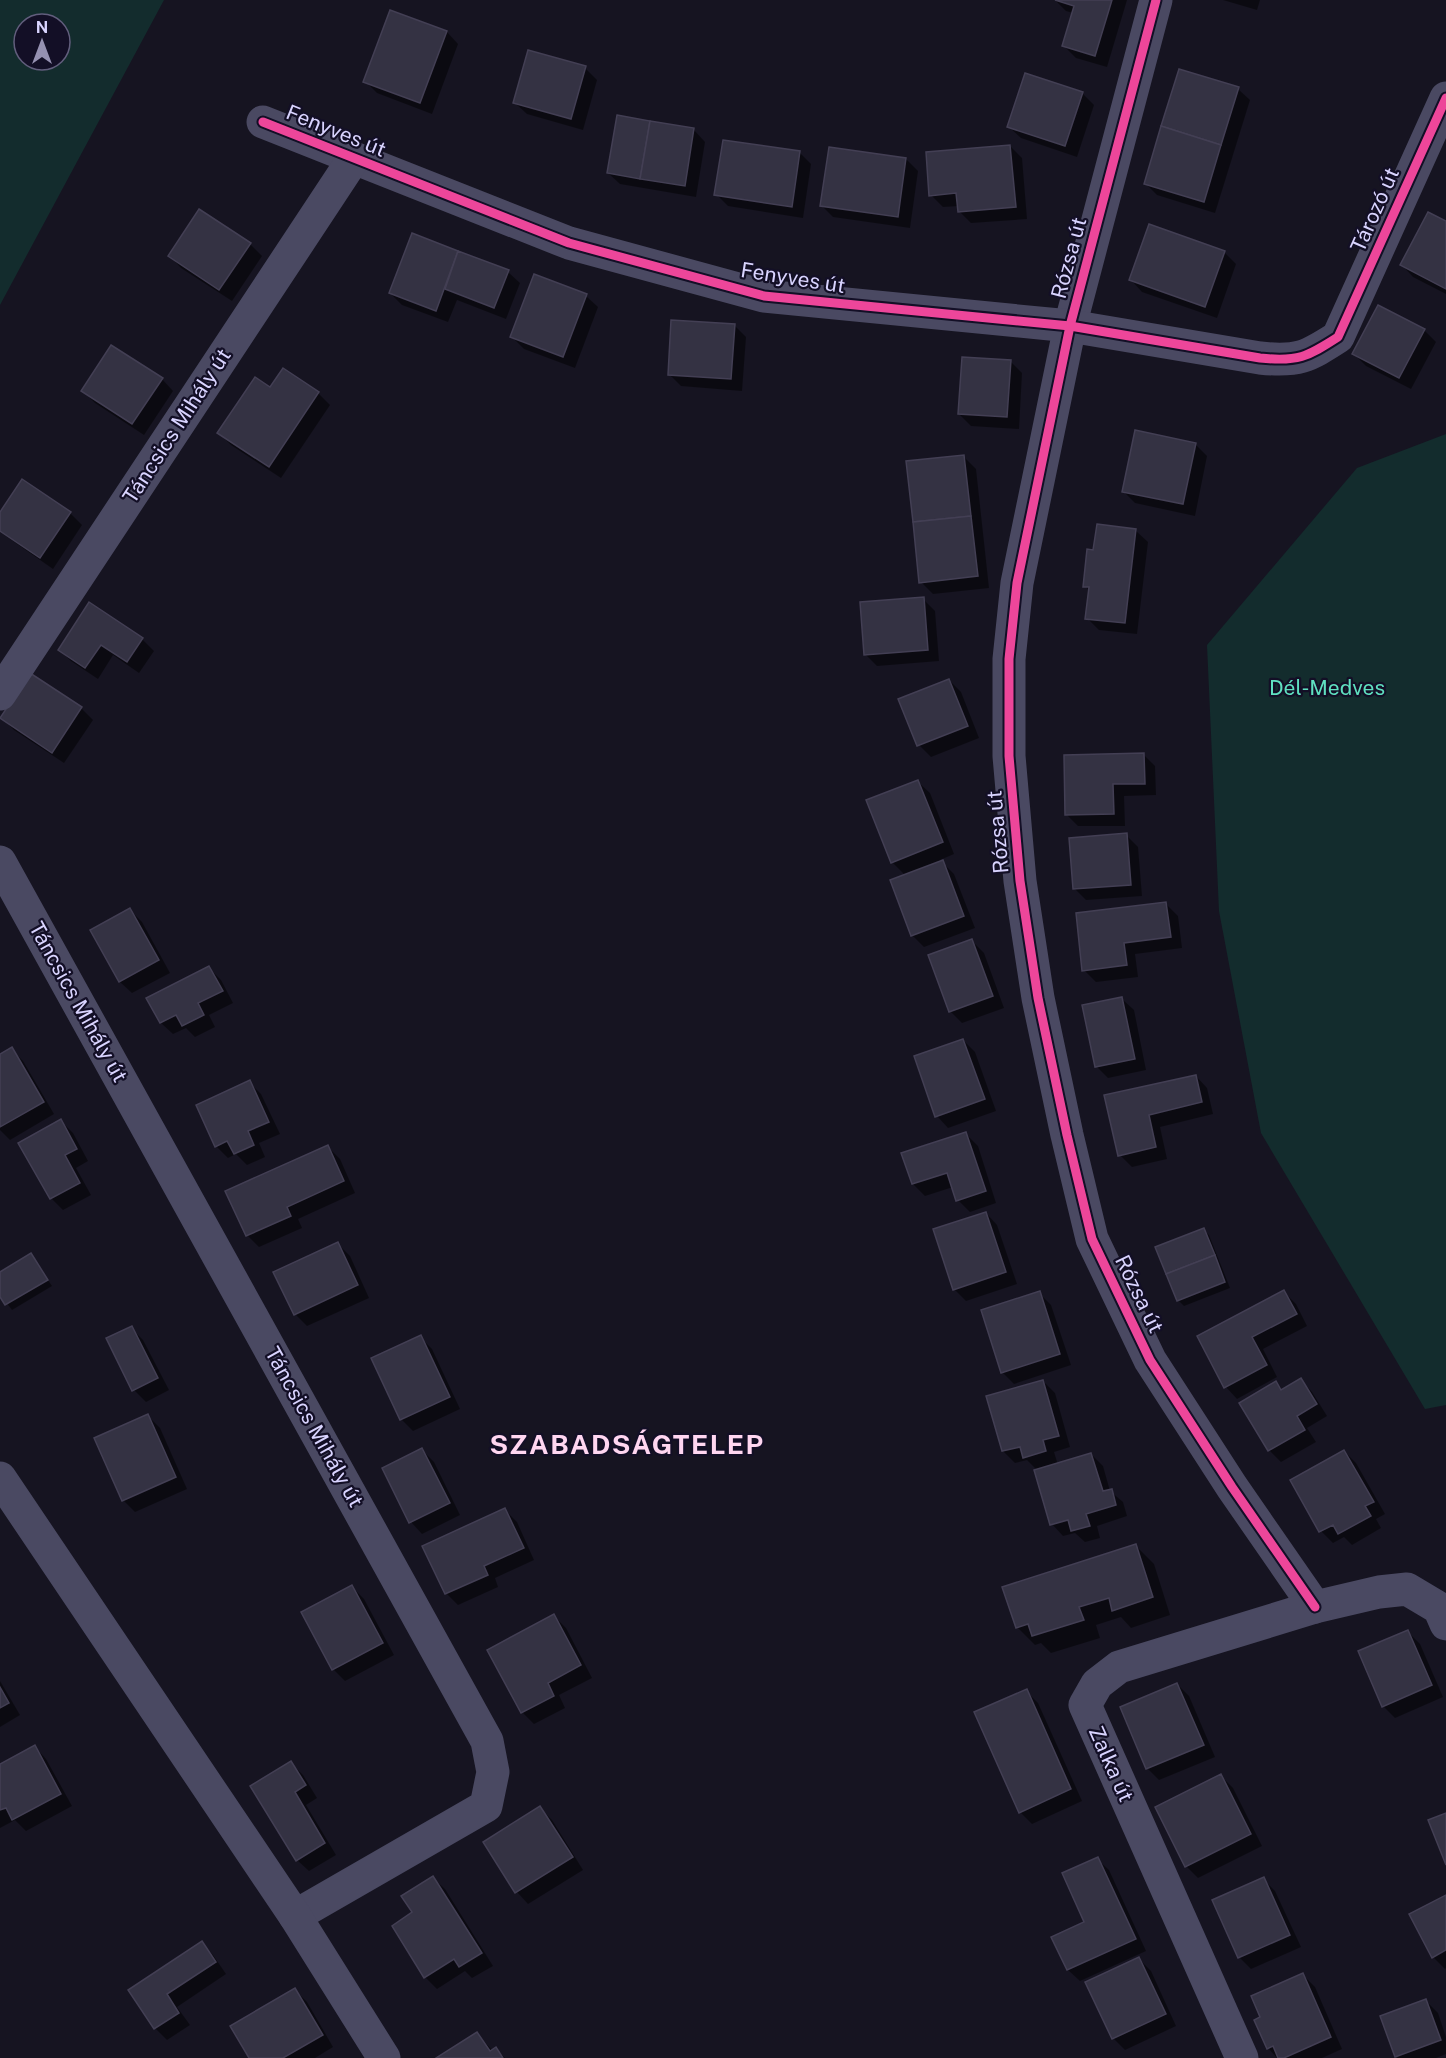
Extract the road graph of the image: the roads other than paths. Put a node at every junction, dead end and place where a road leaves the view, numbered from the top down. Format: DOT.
graph roads {
  1 [pos="1156,0"];
  2 [pos="1446,98"];
  3 [pos="263,122"];
  4 [pos="354,158"];
  5 [pos="1070,326"];
  6 [pos="1338,337"];
  7 [pos="0,694"];
  8 [pos="0,862"];
  9 [pos="0,1478"];
  10 [pos="1315,1607"];
  11 [pos="1446,1624"];
  12 [pos="295,1916"];
  13 [pos="384,2058"];
  14 [pos="1242,2058"];
  1 -- 5 [label="street, Rózsa út"];
  2 -- 6 [label="street, Tározó út"];
  3 -- 4 [label="street, Fenyves út"];
  4 -- 5 [label="street, Fenyves út"];
  4 -- 7 [label="street, Táncsics Mihály út"];
  5 -- 6 [label="street, Fenyves út"];
  5 -- 10 [label="street, Rózsa út"];
  8 -- 12 [label="street, Táncsics Mihály út"];
  9 -- 12 [label="street"];
  10 -- 11 [label="street"];
  10 -- 14 [label="street, Zalka út"];
  12 -- 13 [label="street"];
}
